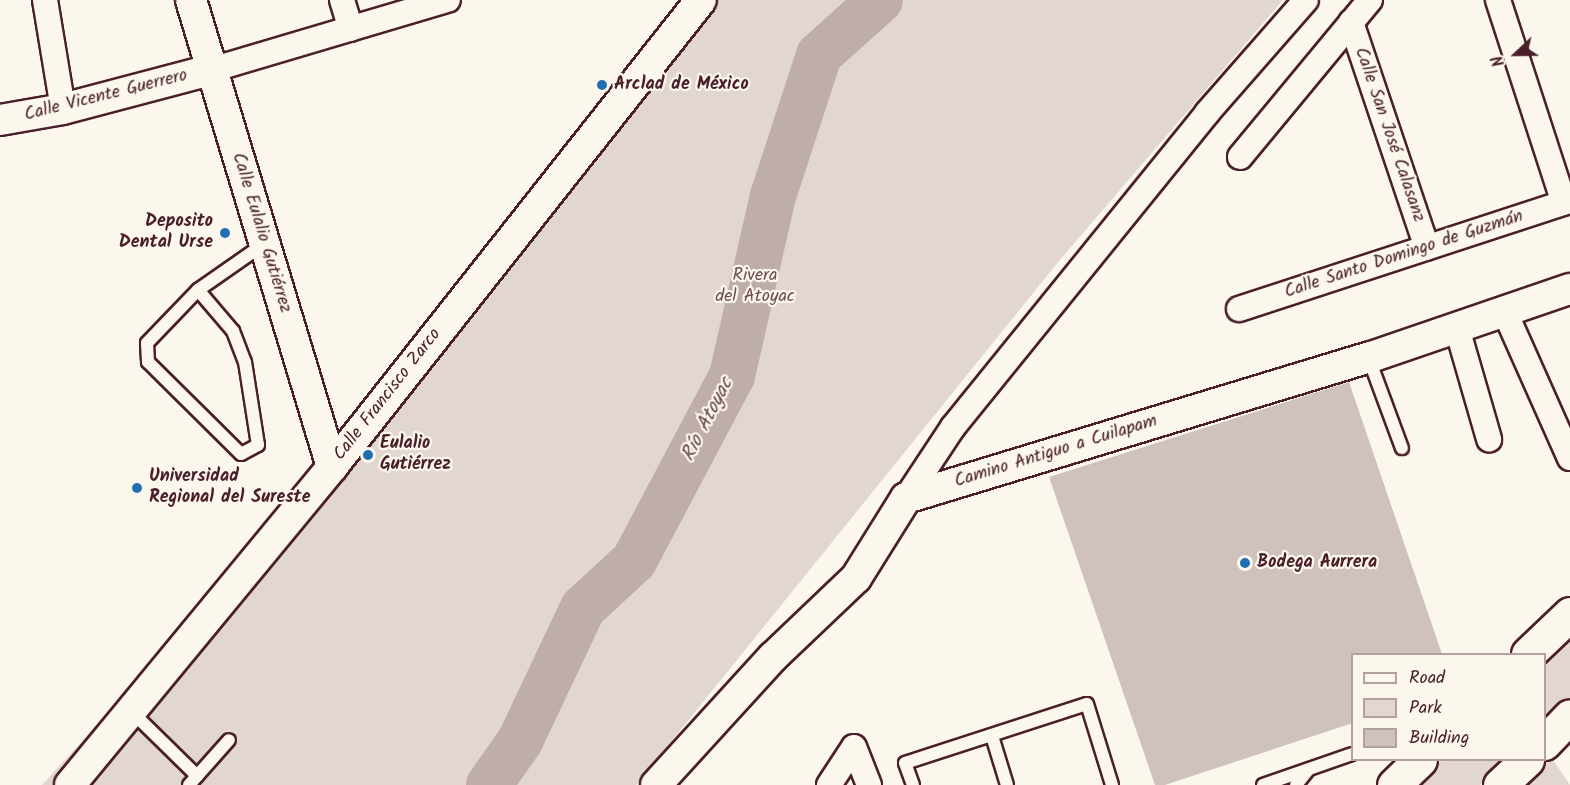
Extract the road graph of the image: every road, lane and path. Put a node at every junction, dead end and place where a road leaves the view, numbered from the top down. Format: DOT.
graph roads {
  1 [pos="45,0"];
  2 [pos="191,0"];
  3 [pos="342,0"];
  4 [pos="448,0"];
  5 [pos="701,0"];
  6 [pos="1306,0"];
  7 [pos="1370,0"];
  8 [pos="1498,0"];
  9 [pos="1352,22"];
  10 [pos="351,29"];
  11 [pos="211,70"];
  12 [pos="63,109"];
  13 [pos="0,120"];
  14 [pos="1240,157"];
  15 [pos="1567,202"];
  16 [pos="265,244"];
  17 [pos="1427,248"];
  18 [pos="1570,289"];
  19 [pos="198,290"];
  20 [pos="1239,309"];
  21 [pos="1504,310"];
  22 [pos="1457,328"];
  23 [pos="1368,358"];
  24 [pos="1489,439"];
  25 [pos="1402,448"];
  26 [pos="1570,458"];
  27 [pos="332,467"];
  28 [pos="906,498"];
  29 [pos="1570,614"];
  30 [pos="1529,653"];
  31 [pos="133,713"];
  32 [pos="1570,716"];
  33 [pos="992,736"];
  34 [pos="229,740"];
  35 [pos="1546,741"];
  36 [pos="1351,755"];
  37 [pos="1418,761"];
  38 [pos="1525,761"];
  39 [pos="1308,770"];
  40 [pos="193,781"];
  41 [pos="70,785"];
  42 [pos="656,785"];
  43 [pos="829,785"];
  44 [pos="869,785"];
  45 [pos="913,785"];
  46 [pos="1007,785"];
  47 [pos="1112,785"];
  48 [pos="1263,785"];
  49 [pos="1296,785"];
  50 [pos="1394,785"];
  51 [pos="1500,785"];
  1 -- 12 [label="street"];
  2 -- 11 [label="street, Calle Eulalio Gutiérrez"];
  3 -- 10 [label="street"];
  4 -- 10 [label="street"];
  5 -- 27 [label="street, Calle Francisco Zarco"];
  6 -- 28 [label="street"];
  7 -- 9 [label="street"];
  8 -- 15 [label="street"];
  9 -- 14 [label="street"];
  9 -- 17 [label="street, Calle San José Calasanz"];
  10 -- 11 [label="street"];
  11 -- 12 [label="street, Calle Vicente Guerrero"];
  11 -- 16 [label="street, Calle Eulalio Gutiérrez"];
  12 -- 13 [label="street, Calle Vicente Guerrero"];
  15 -- 17 [label="street, Calle Santo Domingo de Guzmán"];
  16 -- 19 [label="lane"];
  16 -- 27 [label="street, Calle Eulalio Gutiérrez"];
  17 -- 20 [label="street, Calle Santo Domingo de Guzmán"];
  18 -- 21 [label="street, Camino Antiguo a Cuilapam"];
  19 -- 19 [label="lane"];
  21 -- 22 [label="street, Camino Antiguo a Cuilapam"];
  21 -- 26 [label="street"];
  22 -- 23 [label="street, Camino Antiguo a Cuilapam"];
  22 -- 24 [label="street"];
  23 -- 25 [label="lane"];
  23 -- 28 [label="street, Camino Antiguo a Cuilapam"];
  27 -- 31 [label="street, Calle Francisco Zarco"];
  28 -- 42 [label="street"];
  29 -- 30 [label="main road"];
  31 -- 40 [label="lane"];
  31 -- 41 [label="street, Calle Francisco Zarco"];
  32 -- 35 [label="main road"];
  33 -- 45 [label="lane"];
  33 -- 46 [label="lane"];
  33 -- 47 [label="lane"];
  34 -- 40 [label="lane"];
  36 -- 39 [label="lane"];
  37 -- 50 [label="main road"];
  38 -- 51 [label="main road"];
  39 -- 48 [label="lane"];
  39 -- 49 [label="lane"];
  43 -- 44 [label="street"];
}
